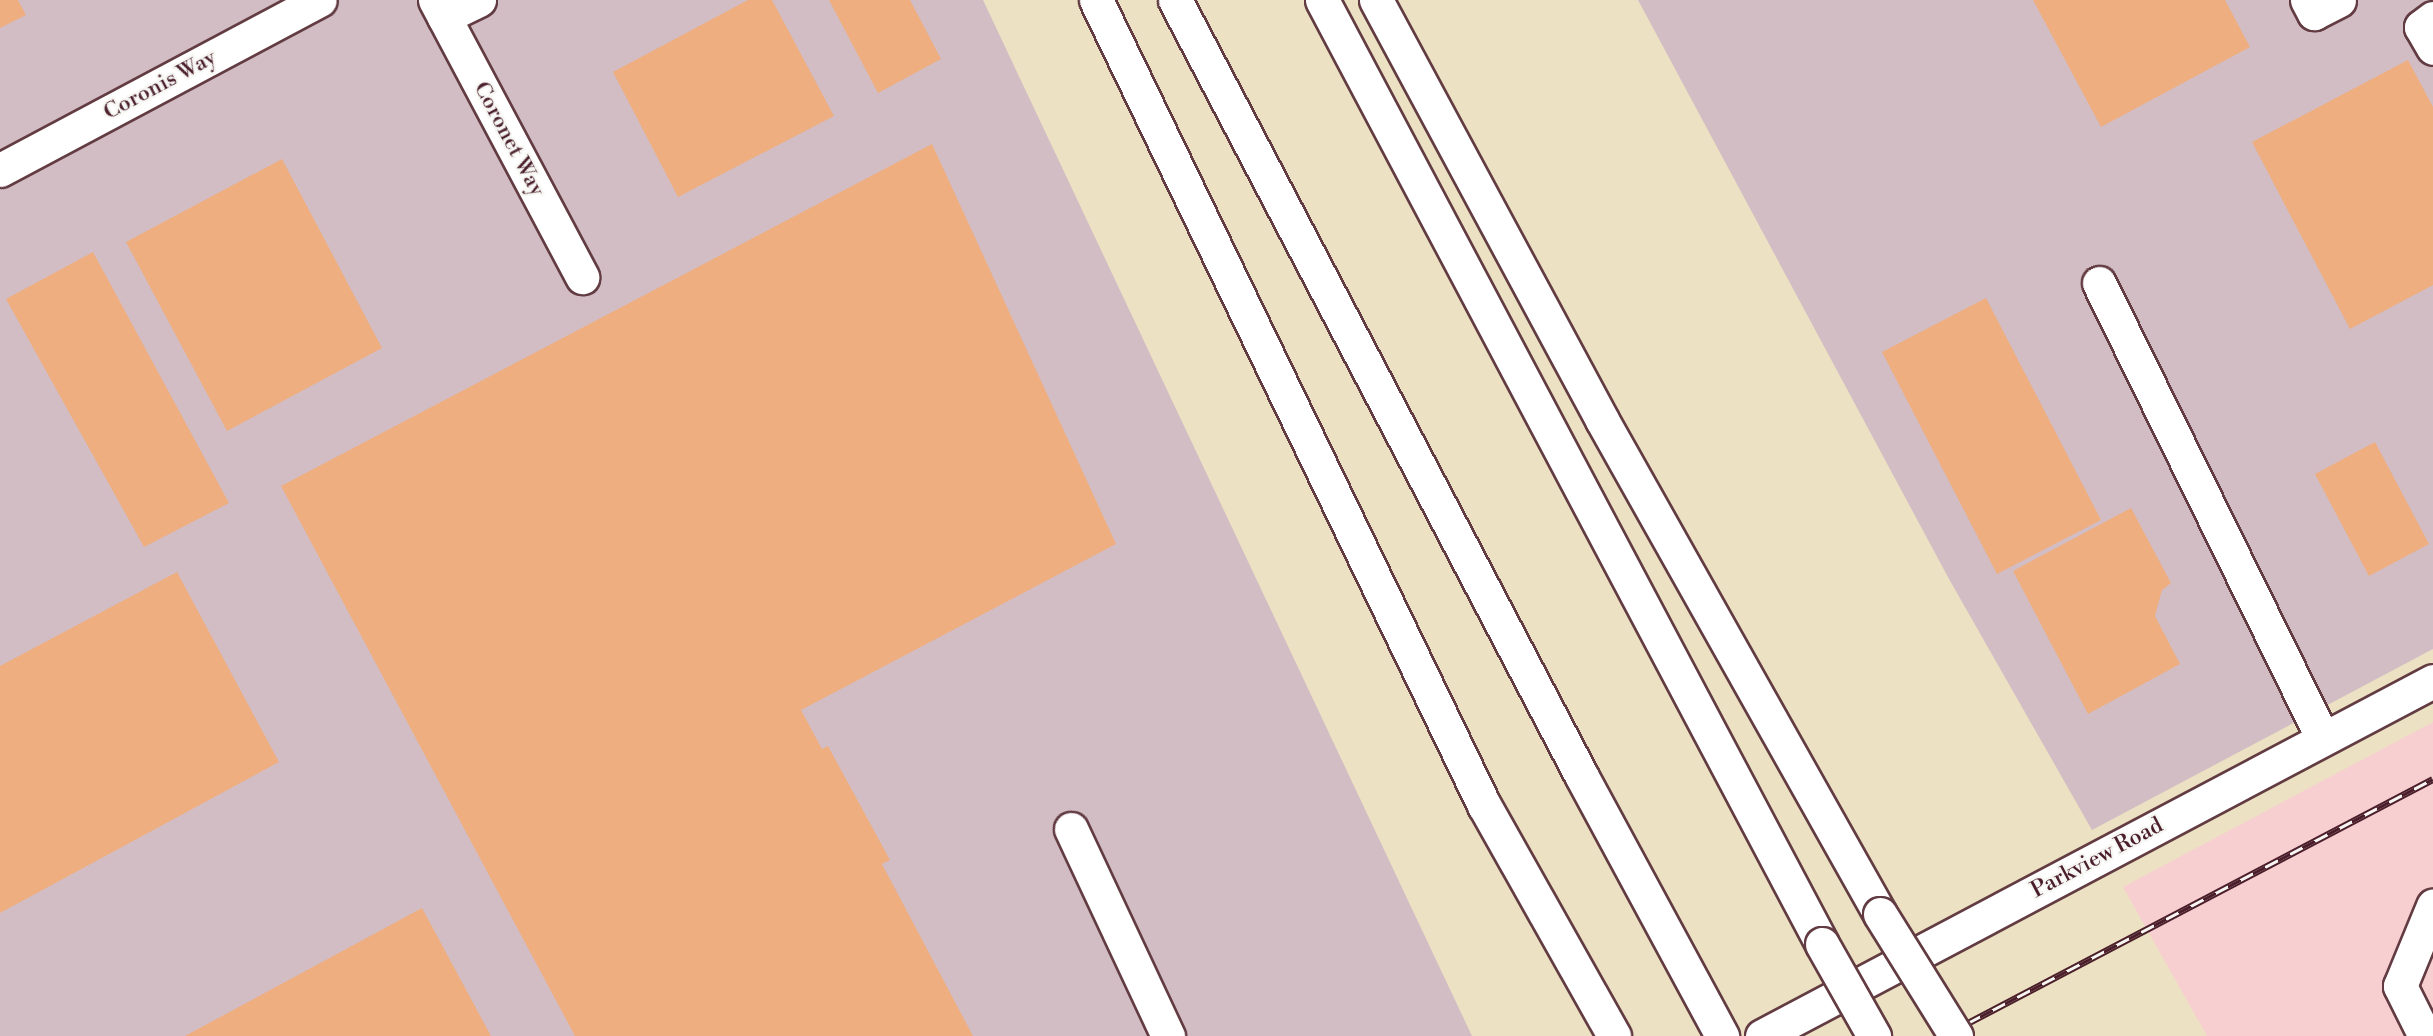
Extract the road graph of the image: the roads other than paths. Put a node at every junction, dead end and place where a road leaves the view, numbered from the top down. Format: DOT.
graph roads {
  1 [pos="320,0"];
  2 [pos="478,0"];
  3 [pos="1096,0"];
  4 [pos="1175,0"];
  5 [pos="1322,0"];
  6 [pos="1376,0"];
  7 [pos="2307,0"];
  8 [pos="2339,0"];
  9 [pos="439,8"];
  10 [pos="2433,18"];
  11 [pos="2433,48"];
  12 [pos="0,170"];
  13 [pos="582,277"];
  14 [pos="2099,283"];
  15 [pos="2433,681"];
  16 [pos="2323,739"];
  17 [pos="1071,829"];
  18 [pos="2433,906"];
  19 [pos="1168,1036"];
  20 [pos="1614,1036"];
  21 [pos="1722,1036"];
  22 [pos="1762,1036"];
  23 [pos="1874,1036"];
  24 [pos="1956,1036"];
  25 [pos="2425,1036"];
  1 -- 12 [label="main road, Coronis Way"];
  2 -- 9 [label="main road"];
  3 -- 20 [label="main road"];
  4 -- 21 [label="main road"];
  5 -- 23 [label="main road, bridge"];
  6 -- 24 [label="main road, bridge"];
  7 -- 8 [label="main road"];
  9 -- 13 [label="main road, Coronet Way"];
  10 -- 11 [label="main road"];
  14 -- 16 [label="main road"];
  15 -- 16 [label="main road, Parkview Road"];
  16 -- 22 [label="main road, Parkview Road"];
  17 -- 19 [label="main road"];
  18 -- 25 [label="main road"];
}
